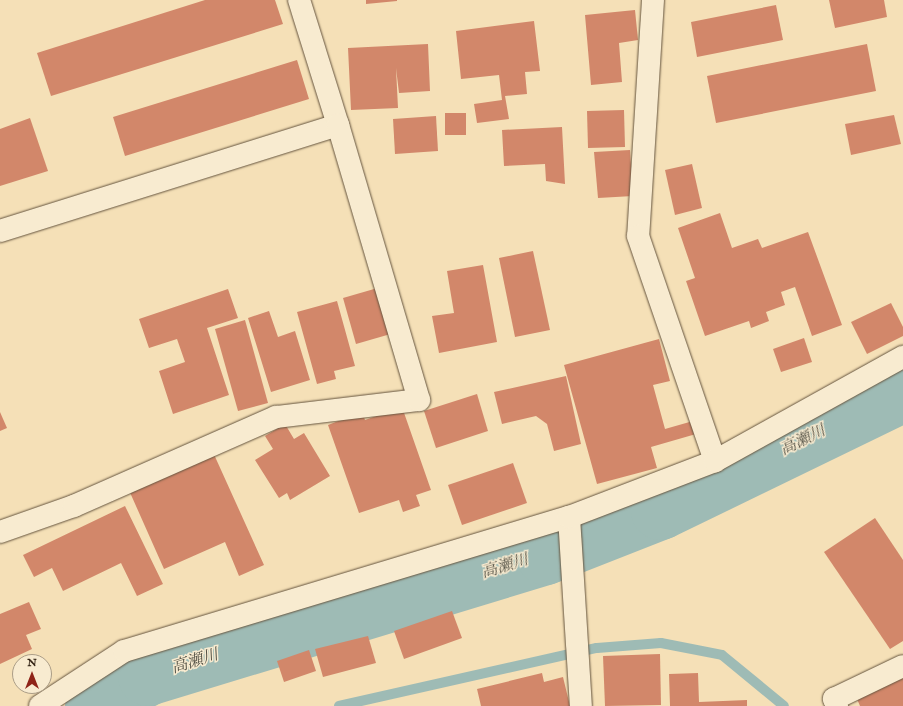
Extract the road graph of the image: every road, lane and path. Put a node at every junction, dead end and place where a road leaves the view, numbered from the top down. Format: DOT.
graph roads {
  1 [pos="299,0"];
  2 [pos="653,0"];
  3 [pos="338,125"];
  4 [pos="0,231"];
  5 [pos="903,357"];
  6 [pos="715,461"];
  7 [pos="569,517"];
  8 [pos="0,532"];
  9 [pos="903,666"];
  10 [pos="40,706"];
  11 [pos="581,706"];
  12 [pos="837,706"];
  1 -- 3 [label="street"];
  2 -- 6 [label="street"];
  3 -- 4 [label="street"];
  3 -- 8 [label="street"];
  5 -- 6 [label="street"];
  6 -- 7 [label="street"];
  7 -- 10 [label="street"];
  7 -- 11 [label="street"];
  9 -- 12 [label="street"];
}
